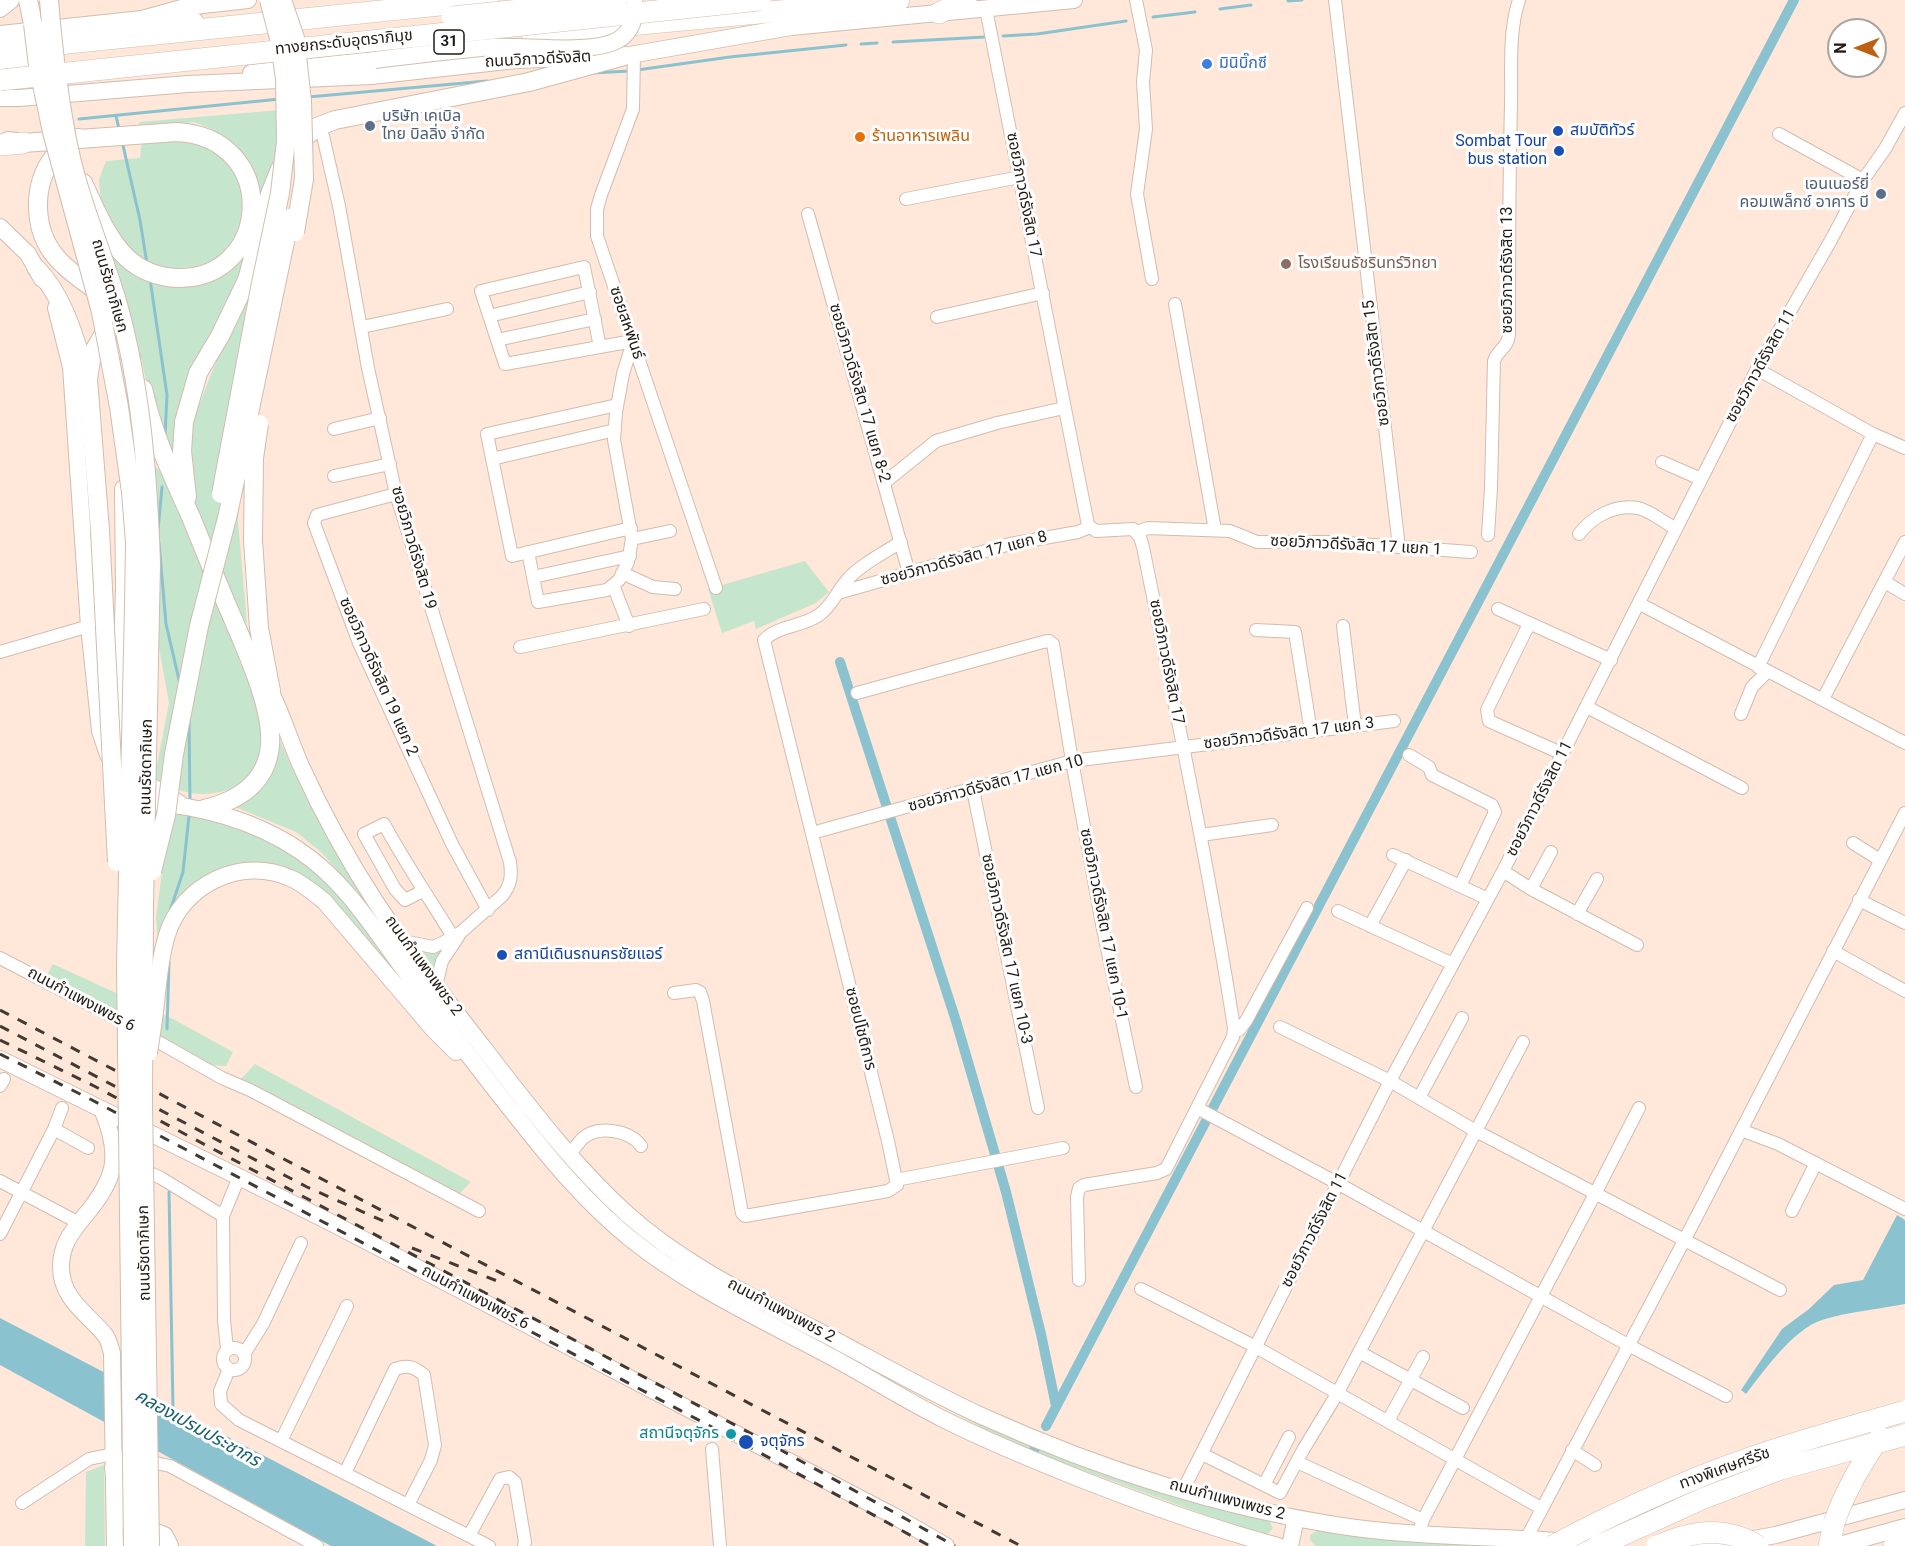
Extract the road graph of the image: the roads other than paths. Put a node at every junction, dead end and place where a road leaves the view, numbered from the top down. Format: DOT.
graph roads {
  1 [pos="10,0"];
  2 [pos="30,0"];
  3 [pos="49,0"];
  4 [pos="248,0"];
  5 [pos="269,0"];
  6 [pos="282,0"];
  7 [pos="394,0"];
  8 [pos="488,0"];
  9 [pos="616,0"];
  10 [pos="634,0"];
  11 [pos="760,0"];
  12 [pos="899,0"];
  13 [pos="966,0"];
  14 [pos="1074,0"];
  15 [pos="1136,0"];
  16 [pos="1335,0"];
  17 [pos="1519,0"];
  18 [pos="0,8"];
  19 [pos="986,9"];
  20 [pos="939,13"];
  21 [pos="142,19"];
  22 [pos="0,34"];
  23 [pos="0,50"];
  24 [pos="631,63"];
  25 [pos="0,66"];
  26 [pos="0,80"];
  27 [pos="188,84"];
  28 [pos="0,89"];
  29 [pos="0,98"];
  30 [pos="1905,113"];
  31 [pos="356,115"];
  32 [pos="1779,134"];
  33 [pos="323,136"];
  34 [pos="78,138"];
  35 [pos="0,140"];
  36 [pos="23,143"];
  37 [pos="0,145"];
  38 [pos="72,163"];
  39 [pos="1020,177"];
  40 [pos="1863,180"];
  41 [pos="906,199"];
  42 [pos="808,214"];
  43 [pos="0,227"];
  44 [pos="37,269"];
  45 [pos="1152,279"];
  46 [pos="590,292"];
  47 [pos="1043,293"];
  48 [pos="1176,304"];
  49 [pos="447,309"];
  50 [pos="489,316"];
  51 [pos="937,317"];
  52 [pos="595,319"];
  53 [pos="362,327"];
  54 [pos="497,340"];
  55 [pos="633,341"];
  56 [pos="600,347"];
  57 [pos="1757,369"];
  58 [pos="140,373"];
  59 [pos="88,379"];
  60 [pos="617,405"];
  61 [pos="1064,408"];
  62 [pos="380,418"];
  63 [pos="334,429"];
  64 [pos="615,430"];
  65 [pos="1873,434"];
  66 [pos="124,439"];
  67 [pos="1905,448"];
  68 [pos="492,459"];
  69 [pos="1662,462"];
  70 [pos="390,464"];
  71 [pos="334,477"];
  72 [pos="1701,478"];
  73 [pos="884,483"];
  74 [pos="396,494"];
  75 [pos="190,516"];
  76 [pos="1089,527"];
  77 [pos="1676,529"];
  78 [pos="1215,530"];
  79 [pos="670,531"];
  80 [pos="1137,532"];
  81 [pos="631,533"];
  82 [pos="1579,534"];
  83 [pos="1488,535"];
  84 [pos="901,542"];
  85 [pos="1905,542"];
  86 [pos="1399,547"];
  87 [pos="528,552"];
  88 [pos="1471,552"];
  89 [pos="630,556"];
  90 [pos="622,573"];
  91 [pos="909,573"];
  92 [pos="533,577"];
  93 [pos="1885,582"];
  94 [pos="613,585"];
  95 [pos="716,588"];
  96 [pos="675,589"];
  97 [pos="838,593"];
  98 [pos="1905,594"];
  99 [pos="1640,604"];
  100 [pos="704,609"];
  101 [pos="1498,609"];
  102 [pos="1529,624"];
  103 [pos="89,626"];
  104 [pos="198,626"];
  105 [pos="629,626"];
  106 [pos="1343,626"];
  107 [pos="1256,630"];
  108 [pos="244,645"];
  109 [pos="520,647"];
  110 [pos="0,652"];
  111 [pos="1611,660"];
  112 [pos="1762,670"];
  113 [pos="271,691"];
  114 [pos="857,693"];
  115 [pos="1823,699"];
  116 [pos="1587,706"];
  117 [pos="1741,714"];
  118 [pos="1394,721"];
  119 [pos="1355,726"];
  120 [pos="1311,732"];
  121 [pos="1905,743"];
  122 [pos="1183,747"];
  123 [pos="1563,754"];
  124 [pos="1409,755"];
  125 [pos="1072,761"];
  126 [pos="1742,788"];
  127 [pos="973,790"];
  128 [pos="180,805"];
  129 [pos="204,809"];
  130 [pos="1905,813"];
  131 [pos="1272,825"];
  132 [pos="812,833"];
  133 [pos="1201,835"];
  134 [pos="1853,843"];
  135 [pos="1551,852"];
  136 [pos="1393,855"];
  137 [pos="1406,860"];
  138 [pos="1880,860"];
  139 [pos="1503,871"];
  140 [pos="1597,879"];
  141 [pos="1460,886"];
  142 [pos="1531,889"];
  143 [pos="423,891"];
  144 [pos="1488,899"];
  145 [pos="1859,900"];
  146 [pos="144,904"];
  147 [pos="1307,908"];
  148 [pos="488,910"];
  149 [pos="1338,911"];
  150 [pos="1577,914"];
  151 [pos="1905,923"];
  152 [pos="1370,926"];
  153 [pos="457,935"];
  154 [pos="403,941"];
  155 [pos="1637,945"];
  156 [pos="1833,951"];
  157 [pos="0,958"];
  158 [pos="1453,964"];
  159 [pos="126,965"];
  160 [pos="436,986"];
  161 [pos="1905,991"];
  162 [pos="674,993"];
  163 [pos="1462,1018"];
  164 [pos="1280,1027"];
  165 [pos="1234,1030"];
  166 [pos="1522,1042"];
  167 [pos="0,1059"];
  168 [pos="483,1074"];
  169 [pos="1390,1081"];
  170 [pos="1136,1087"];
  171 [pos="1419,1098"];
  172 [pos="142,1103"];
  173 [pos="62,1108"];
  174 [pos="1038,1108"];
  175 [pos="1197,1108"];
  176 [pos="1639,1108"];
  177 [pos="102,1109"];
  178 [pos="54,1129"];
  179 [pos="1474,1130"];
  180 [pos="1741,1130"];
  181 [pos="641,1146"];
  182 [pos="88,1148"];
  183 [pos="1063,1148"];
  184 [pos="570,1154"];
  185 [pos="114,1156"];
  186 [pos="1816,1163"];
  187 [pos="239,1177"];
  188 [pos="0,1180"];
  189 [pos="896,1180"];
  190 [pos="1339,1184"];
  191 [pos="21,1191"];
  192 [pos="1596,1192"];
  193 [pos="1905,1209"];
  194 [pos="479,1211"];
  195 [pos="1792,1211"];
  196 [pos="223,1216"];
  197 [pos="79,1223"];
  198 [pos="1424,1230"];
  199 [pos="0,1234"];
  200 [pos="1685,1239"];
  201 [pos="301,1243"];
  202 [pos="1079,1280"];
  203 [pos="1141,1289"];
  204 [pos="1780,1290"];
  205 [pos="1540,1296"];
  206 [pos="347,1306"];
  207 [pos="1628,1345"];
  208 [pos="1254,1346"];
  209 [pos="227,1349"];
  210 [pos="1359,1352"];
  211 [pos="244,1354"];
  212 [pos="1423,1357"];
  213 [pos="228,1369"];
  214 [pos="1410,1381"];
  215 [pos="1337,1394"];
  216 [pos="1726,1396"];
  217 [pos="1463,1408"];
  218 [pos="1905,1413"];
  219 [pos="1388,1421"];
  220 [pos="1905,1435"];
  221 [pos="1289,1437"];
  222 [pos="281,1441"];
  223 [pos="712,1449"];
  224 [pos="1572,1450"];
  225 [pos="1202,1454"];
  226 [pos="1455,1459"];
  227 [pos="114,1461"];
  228 [pos="1297,1462"];
  229 [pos="1595,1465"];
  230 [pos="345,1473"];
  231 [pos="1264,1485"];
  232 [pos="1183,1490"];
  233 [pos="1905,1500"];
  234 [pos="22,1503"];
  235 [pos="408,1505"];
  236 [pos="1541,1508"];
  237 [pos="1296,1518"];
  238 [pos="1905,1527"];
  239 [pos="1420,1528"];
  240 [pos="1905,1532"];
  241 [pos="469,1536"];
  242 [pos="1526,1539"];
  243 [pos="115,1546"];
  244 [pos="132,1546"];
  245 [pos="150,1546"];
  246 [pos="164,1546"];
  247 [pos="169,1546"];
  248 [pos="317,1546"];
  249 [pos="489,1546"];
  250 [pos="524,1546"];
  251 [pos="720,1546"];
  252 [pos="946,1546"];
  253 [pos="1278,1546"];
  254 [pos="1290,1546"];
  255 [pos="1553,1546"];
  256 [pos="1598,1546"];
  257 [pos="1610,1546"];
  258 [pos="1657,1546"];
  259 [pos="1674,1546"];
  260 [pos="1758,1546"];
  261 [pos="1829,1546"];
  262 [pos="1836,1546"];
  263 [pos="1894,1546"];
  1 -- 18 [label="main road"];
  2 -- 66 [label="main road, ถนนรัชดาภิเษก, bridge"];
  3 -- 38 [label="main road, ถนนรัชดาภิเษก, bridge"];
  4 -- 21 [label="main road"];
  5 -- 104 [label="main road, bridge"];
  6 -- 113 [label="main road, bridge"];
  7 -- 21 [label="main road"];
  8 -- 23 [label="highway, 31"];
  9 -- 25 [label="highway, ทางยกระดับอุตราภิมุข / 31, bridge"];
  10 -- 27 [label="main road, bridge"];
  11 -- 26 [label="highway, ทางยกระดับอุตราภิมุข / 31, bridge"];
  12 -- 28 [label="highway, ถนนวิภาวดีรังสิต / 31"];
  13 -- 20 [label="highway"];
  14 -- 19 [label="main road, ถนนวิภาวดีรังสิต / 31"];
  15 -- 45 [label="street"];
  16 -- 86 [label="street, ซอยวิภาวดีรังสิต 15"];
  17 -- 83 [label="street, ซอยวิภาวดีรังสิต 13"];
  19 -- 20 [label="main road, ถนนวิภาวดีรังสิต / 31"];
  19 -- 39 [label="street, ซอยวิภาวดีรังสิต 17"];
  20 -- 24 [label="main road, ถนนวิภาวดีรังสิต / 31"];
  21 -- 22 [label="main road"];
  24 -- 27 [label="main road, ถนนวิภาวดีรังสิต / 31"];
  24 -- 31 [label="main road"];
  24 -- 55 [label="street, ซอยสหพันธ์"];
  27 -- 29 [label="main road, ถนนวิภาวดีรังสิต / 31"];
  30 -- 40 [label="street, ซอยวิภาวดีรังสิต 11"];
  31 -- 33 [label="main road"];
  31 -- 75 [label="main road"];
  32 -- 40 [label="street"];
  33 -- 53 [label="street, ซอยวิภาวดีรังสิต 19"];
  33 -- 104 [label="main road, bridge"];
  34 -- 36 [label="main road"];
  34 -- 38 [label="main road, bridge"];
  34 -- 58 [label="main road"];
  35 -- 36 [label="main road"];
  36 -- 37 [label="highway"];
  38 -- 146 [label="main road, ถนนรัชดาภิเษก, bridge"];
  39 -- 41 [label="street"];
  39 -- 47 [label="street, ซอยวิภาวดีรังสิต 17"];
  40 -- 57 [label="street, ซอยวิภาวดีรังสิต 11"];
  42 -- 73 [label="street, ซอยวิภาวดีรังสิต 17 แยก 8-2"];
  43 -- 44 [label="main road"];
  44 -- 59 [label="main road"];
  44 -- 103 [label="main road, ถนนกำแพงเพชร 2"];
  46 -- 50 [label="street"];
  46 -- 50 [label="street"];
  46 -- 52 [label="street"];
  47 -- 51 [label="street"];
  47 -- 61 [label="street, ซอยวิภาวดีรังสิต 17"];
  48 -- 78 [label="street"];
  49 -- 53 [label="street"];
  50 -- 54 [label="street"];
  52 -- 54 [label="street"];
  52 -- 56 [label="street"];
  53 -- 62 [label="street, ซอยวิภาวดีรังสิต 19"];
  54 -- 56 [label="street"];
  55 -- 56 [label="street"];
  55 -- 60 [label="street"];
  55 -- 95 [label="street, ซอยสหพันธ์"];
  57 -- 65 [label="street"];
  57 -- 72 [label="street, ซอยวิภาวดีรังสิต 11"];
  58 -- 59 [label="main road"];
  58 -- 75 [label="main road"];
  59 -- 159 [label="main road, bridge"];
  60 -- 64 [label="street"];
  60 -- 68 [label="street"];
  61 -- 73 [label="street"];
  61 -- 76 [label="street, ซอยวิภาวดีรังสิต 17"];
  62 -- 63 [label="street"];
  62 -- 70 [label="street, ซอยวิภาวดีรังสิต 19"];
  64 -- 68 [label="street"];
  64 -- 81 [label="street"];
  65 -- 67 [label="street"];
  65 -- 112 [label="street"];
  66 -- 128 [label="main road, bridge"];
  66 -- 159 [label="main road, ถนนรัชดาภิเษก, bridge"];
  68 -- 87 [label="street"];
  69 -- 72 [label="street"];
  70 -- 71 [label="street"];
  70 -- 74 [label="street, ซอยวิภาวดีรังสิต 19"];
  72 -- 77 [label="street, ซอยวิภาวดีรังสิต 11"];
  73 -- 84 [label="street, ซอยวิภาวดีรังสิต 17 แยก 8-2"];
  74 -- 148 [label="street, ซอยวิภาวดีรังสิต 19"];
  74 -- 148 [label="street, ซอยวิภาวดีรังสิต 19 แยก 2"];
  75 -- 108 [label="main road"];
  76 -- 80 [label="street"];
  76 -- 91 [label="street, ซอยวิภาวดีรังสิต 17 แยก 8"];
  77 -- 82 [label="street"];
  77 -- 99 [label="street, ซอยวิภาวดีรังสิต 11"];
  78 -- 80 [label="street, ซอยวิภาวดีรังสิต 17 แยก 1"];
  78 -- 86 [label="street, ซอยวิภาวดีรังสิต 17 แยก 1"];
  79 -- 81 [label="street"];
  80 -- 122 [label="street, ซอยวิภาวดีรังสิต 17"];
  81 -- 87 [label="street"];
  81 -- 89 [label="street"];
  84 -- 91 [label="street, ซอยวิภาวดีรังสิต 17 แยก 8-2"];
  84 -- 97 [label="street, ซอยปโชติการ"];
  85 -- 93 [label="street"];
  86 -- 88 [label="street, ซอยวิภาวดีรังสิต 17 แยก 1"];
  87 -- 92 [label="street"];
  89 -- 90 [label="street"];
  89 -- 92 [label="street"];
  90 -- 94 [label="street"];
  90 -- 96 [label="street"];
  91 -- 97 [label="street, ซอยวิภาวดีรังสิต 17 แยก 8"];
  92 -- 94 [label="street"];
  93 -- 98 [label="street"];
  93 -- 115 [label="street"];
  94 -- 105 [label="street"];
  97 -- 132 [label="street, ซอยปโชติการ"];
  99 -- 111 [label="street, ซอยวิภาวดีรังสิต 11"];
  99 -- 112 [label="street"];
  100 -- 105 [label="street"];
  101 -- 102 [label="street"];
  102 -- 111 [label="street"];
  102 -- 123 [label="street"];
  103 -- 110 [label="street"];
  103 -- 128 [label="main road, ถนนกำแพงเพชร 2"];
  104 -- 146 [label="main road, bridge"];
  105 -- 109 [label="street"];
  106 -- 119 [label="street"];
  107 -- 120 [label="street"];
  108 -- 113 [label="main road, ถนนกำแพงเพชร 2"];
  108 -- 129 [label="main road"];
  111 -- 116 [label="street, ซอยวิภาวดีรังสิต 11"];
  112 -- 115 [label="street"];
  112 -- 117 [label="street"];
  113 -- 154 [label="main road, ถนนกำแพงเพชร 2"];
  114 -- 125 [label="street, ซอยวิภาวดีรังสิต 17 แยก 10-1"];
  115 -- 121 [label="street"];
  116 -- 123 [label="street, ซอยวิภาวดีรังสิต 11"];
  116 -- 126 [label="street"];
  118 -- 119 [label="street, ซอยวิภาวดีรังสิต 17 แยก 3"];
  119 -- 120 [label="street, ซอยวิภาวดีรังสิต 17 แยก 3"];
  120 -- 122 [label="street, ซอยวิภาวดีรังสิต 17 แยก 3"];
  122 -- 125 [label="street, ซอยวิภาวดีรังสิต 17 แยก 10"];
  122 -- 133 [label="street, ซอยวิภาวดีรังสิต 17"];
  123 -- 139 [label="street, ซอยวิภาวดีรังสิต 11"];
  124 -- 141 [label="street"];
  125 -- 127 [label="street, ซอยวิภาวดีรังสิต 17 แยก 10"];
  125 -- 170 [label="street, ซอยวิภาวดีรังสิต 17 แยก 10-1"];
  127 -- 132 [label="street, ซอยวิภาวดีรังสิต 17 แยก 10"];
  127 -- 174 [label="street, ซอยวิภาวดีรังสิต 17 แยก 10-3"];
  128 -- 129 [label="main road, ถนนกำแพงเพชร 2"];
  129 -- 168 [label="main road, ถนนกำแพงเพชร 2"];
  130 -- 138 [label="street"];
  131 -- 133 [label="street"];
  132 -- 189 [label="street, ซอยปโชติการ"];
  133 -- 165 [label="street, ซอยวิภาวดีรังสิต 17"];
  134 -- 138 [label="street"];
  135 -- 142 [label="street"];
  136 -- 137 [label="street"];
  137 -- 141 [label="street"];
  137 -- 152 [label="street"];
  138 -- 145 [label="street"];
  139 -- 142 [label="street"];
  139 -- 144 [label="street, ซอยวิภาวดีรังสิต 11"];
  140 -- 150 [label="street"];
  141 -- 144 [label="street"];
  142 -- 150 [label="street"];
  143 -- 143 [label="street"];
  143 -- 153 [label="street"];
  144 -- 158 [label="street, ซอยวิภาวดีรังสิต 11"];
  145 -- 151 [label="street"];
  145 -- 156 [label="street"];
  146 -- 172 [label="main road, ถนนรัชดาภิเษก, bridge"];
  147 -- 165 [label="street"];
  148 -- 153 [label="street, ซอยวิภาวดีรังสิต 19"];
  149 -- 152 [label="street"];
  150 -- 155 [label="street"];
  152 -- 158 [label="street"];
  153 -- 154 [label="street, ซอยวิภาวดีรังสิต 19"];
  153 -- 160 [label="street, ซอยวิภาวดีรังสิต 19"];
  154 -- 160 [label="main road, ถนนกำแพงเพชร 2"];
  156 -- 161 [label="street"];
  156 -- 180 [label="street"];
  157 -- 194 [label="street, ถนนกำแพงเพชร 6"];
  158 -- 169 [label="street, ซอยวิภาวดีรังสิต 11"];
  159 -- 244 [label="main road, ถนนรัชดาภิเษก, bridge"];
  160 -- 184 [label="main road, ถนนกำแพงเพชร 2"];
  162 -- 189 [label="street"];
  163 -- 171 [label="street"];
  164 -- 169 [label="street"];
  165 -- 175 [label="street"];
  166 -- 179 [label="street"];
  167 -- 177 [label="main road, ถนนกำแพงเพชร 6"];
  168 -- 172 [label="main road, bridge"];
  168 -- 253 [label="main road, ถนนกำแพงเพชร 2"];
  169 -- 171 [label="street"];
  169 -- 190 [label="street, ซอยวิภาวดีรังสิต 11"];
  171 -- 179 [label="street"];
  172 -- 245 [label="main road, ถนนรัชดาภิเษก, bridge"];
  173 -- 178 [label="street"];
  175 -- 190 [label="street"];
  175 -- 202 [label="street"];
  176 -- 192 [label="street"];
  177 -- 185 [label="main road"];
  177 -- 187 [label="main road, ถนนกำแพงเพชร 6"];
  178 -- 182 [label="street"];
  178 -- 191 [label="street"];
  179 -- 192 [label="street"];
  179 -- 198 [label="street"];
  180 -- 186 [label="street"];
  180 -- 200 [label="street"];
  181 -- 184 [label="street"];
  183 -- 189 [label="street"];
  184 -- 232 [label="main road, ถนนกำแพงเพชร 2"];
  185 -- 196 [label="street"];
  185 -- 197 [label="main road"];
  186 -- 193 [label="street"];
  186 -- 195 [label="street"];
  187 -- 196 [label="street"];
  187 -- 252 [label="main road, ถนนกำแพงเพชร 6"];
  188 -- 191 [label="street"];
  190 -- 198 [label="street"];
  190 -- 208 [label="street, ซอยวิภาวดีรังสิต 11"];
  191 -- 197 [label="street"];
  191 -- 199 [label="street"];
  192 -- 200 [label="street"];
  192 -- 205 [label="street"];
  196 -- 209 [label="street"];
  197 -- 227 [label="main road"];
  198 -- 205 [label="street"];
  198 -- 210 [label="street"];
  200 -- 204 [label="street"];
  200 -- 207 [label="street"];
  201 -- 211 [label="street"];
  203 -- 208 [label="street"];
  205 -- 207 [label="street"];
  205 -- 226 [label="street"];
  206 -- 222 [label="street"];
  207 -- 216 [label="street"];
  207 -- 224 [label="street"];
  208 -- 215 [label="street"];
  208 -- 225 [label="street, ซอยวิภาวดีรังสิต 11"];
  209 -- 211 [label="street"];
  209 -- 213 [label="street"];
  210 -- 214 [label="street"];
  210 -- 215 [label="street"];
  211 -- 213 [label="street"];
  212 -- 214 [label="street"];
  213 -- 222 [label="street"];
  214 -- 217 [label="street"];
  214 -- 219 [label="street"];
  215 -- 219 [label="street"];
  215 -- 228 [label="street"];
  218 -- 255 [label="highway, ทางพิเศษศรีรัช, bridge"];
  218 -- 261 [label="highway, bridge"];
  219 -- 226 [label="street"];
  220 -- 256 [label="highway, ทางพิเศษศรีรัช, bridge"];
  221 -- 231 [label="street"];
  222 -- 230 [label="street"];
  223 -- 251 [label="street"];
  224 -- 229 [label="street"];
  224 -- 236 [label="street"];
  225 -- 231 [label="street"];
  225 -- 232 [label="street, ซอยวิภาวดีรังสิต 11"];
  226 -- 236 [label="street"];
  226 -- 239 [label="street"];
  227 -- 234 [label="street"];
  227 -- 243 [label="main road"];
  227 -- 247 [label="main road"];
  227 -- 248 [label="street"];
  228 -- 231 [label="street"];
  228 -- 239 [label="street"];
  230 -- 235 [label="street"];
  230 -- 235 [label="street"];
  232 -- 237 [label="main road, ถนนกำแพงเพชร 2"];
  233 -- 259 [label="main road"];
  235 -- 241 [label="street"];
  236 -- 242 [label="street"];
  237 -- 239 [label="main road, ถนนกำแพงเพชร 2"];
  237 -- 254 [label="main road"];
  238 -- 262 [label="main road"];
  239 -- 242 [label="main road, ถนนกำแพงเพชร 2"];
  240 -- 263 [label="highway"];
  241 -- 249 [label="street"];
  241 -- 250 [label="street"];
  242 -- 257 [label="main road, ถนนกำแพงเพชร 2"];
  244 -- 246 [label="main road"];
  258 -- 260 [label="highway, bridge"];
}
